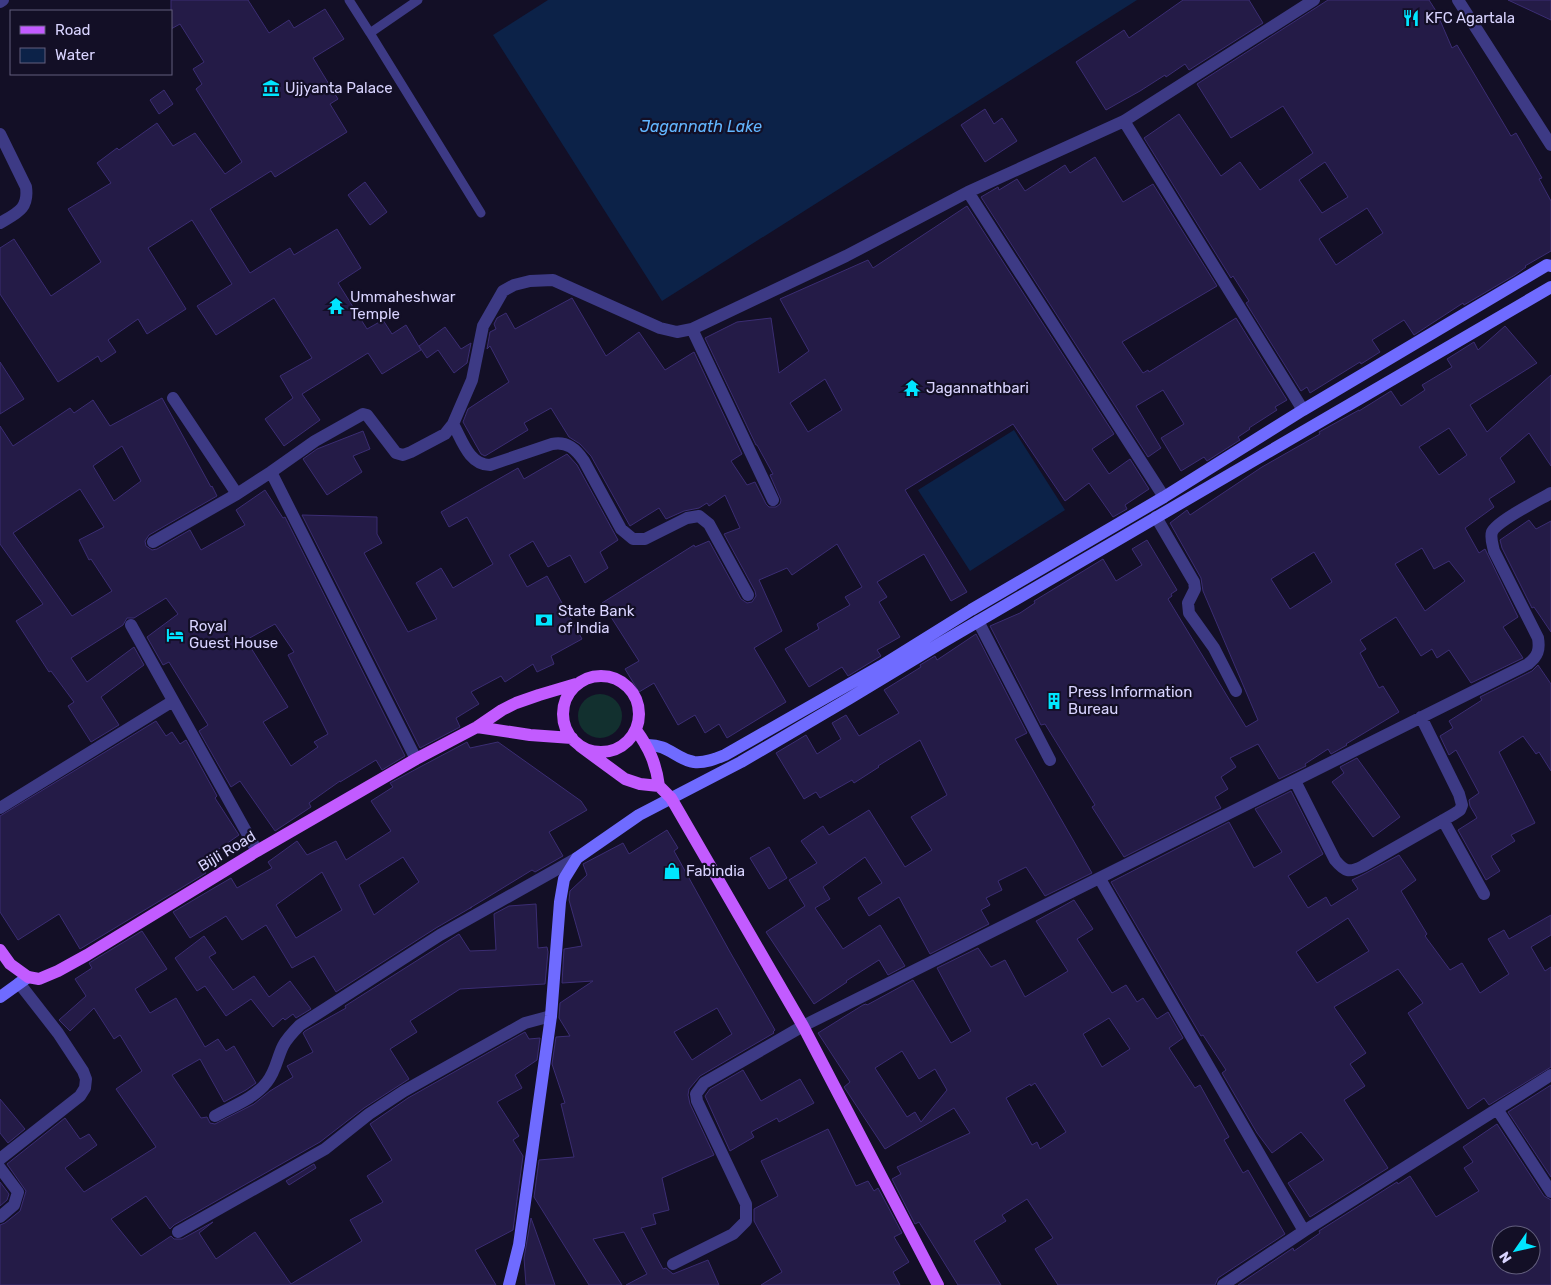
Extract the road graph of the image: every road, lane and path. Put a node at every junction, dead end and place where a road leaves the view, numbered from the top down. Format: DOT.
graph roads {
  1 [pos="349,0"];
  2 [pos="418,0"];
  3 [pos="1314,0"];
  4 [pos="1458,0"];
  5 [pos="370,33"];
  6 [pos="1124,121"];
  7 [pos="0,134"];
  8 [pos="1551,145"];
  9 [pos="968,192"];
  10 [pos="481,213"];
  11 [pos="0,224"];
  12 [pos="1551,266"];
  13 [pos="1551,287"];
  14 [pos="692,329"];
  15 [pos="173,398"];
  16 [pos="1303,410"];
  17 [pos="453,424"];
  18 [pos="271,472"];
  19 [pos="1551,492"];
  20 [pos="237,494"];
  21 [pos="1164,497"];
  22 [pos="773,500"];
  23 [pos="1156,517"];
  24 [pos="154,542"];
  25 [pos="748,595"];
  26 [pos="978,621"];
  27 [pos="131,625"];
  28 [pos="576,684"];
  29 [pos="1236,691"];
  30 [pos="173,701"];
  31 [pos="1422,718"];
  32 [pos="477,727"];
  33 [pos="636,730"];
  34 [pos="576,742"];
  35 [pos="646,745"];
  36 [pos="416,759"];
  37 [pos="1050,760"];
  38 [pos="1295,781"];
  39 [pos="658,786"];
  40 [pos="672,798"];
  41 [pos="0,808"];
  42 [pos="1443,820"];
  43 [pos="257,851"];
  44 [pos="577,858"];
  45 [pos="1100,879"];
  46 [pos="1484,894"];
  47 [pos="0,950"];
  48 [pos="24,980"];
  49 [pos="0,997"];
  50 [pos="551,1016"];
  51 [pos="803,1026"];
  52 [pos="1551,1076"];
  53 [pos="1497,1109"];
  54 [pos="216,1116"];
  55 [pos="0,1159"];
  56 [pos="0,1168"];
  57 [pos="1551,1192"];
  58 [pos="0,1217"];
  59 [pos="1304,1231"];
  60 [pos="178,1232"];
  61 [pos="673,1264"];
  62 [pos="509,1285"];
  63 [pos="938,1285"];
  64 [pos="1222,1285"];
  1 -- 5 [label="lane"];
  2 -- 5 [label="lane"];
  3 -- 6 [label="street"];
  4 -- 8 [label="street"];
  5 -- 10 [label="lane"];
  6 -- 9 [label="street"];
  6 -- 16 [label="street"];
  7 -- 11 [label="street"];
  9 -- 14 [label="street"];
  9 -- 21 [label="street"];
  12 -- 16 [label="street"];
  13 -- 23 [label="street"];
  14 -- 17 [label="street"];
  14 -- 22 [label="street"];
  15 -- 20 [label="street"];
  16 -- 21 [label="street"];
  17 -- 18 [label="street"];
  17 -- 25 [label="street"];
  18 -- 20 [label="street"];
  18 -- 36 [label="street"];
  19 -- 31 [label="street"];
  20 -- 24 [label="street"];
  21 -- 35 [label="street"];
  23 -- 26 [label="street"];
  23 -- 29 [label="street"];
  26 -- 37 [label="street"];
  26 -- 40 [label="street"];
  27 -- 30 [label="street"];
  28 -- 32 [label="main road, Bijli Road"];
  28 -- 33 [label="main road"];
  28 -- 34 [label="main road"];
  30 -- 41 [label="street"];
  30 -- 43 [label="street"];
  31 -- 38 [label="street"];
  31 -- 42 [label="street"];
  32 -- 34 [label="main road"];
  32 -- 36 [label="main road, Bijli Road"];
  33 -- 34 [label="main road"];
  33 -- 35 [label="main road"];
  34 -- 39 [label="main road"];
  35 -- 39 [label="main road"];
  36 -- 43 [label="main road, Bijli Road"];
  38 -- 42 [label="street"];
  38 -- 45 [label="street"];
  39 -- 40 [label="main road"];
  40 -- 44 [label="street"];
  40 -- 51 [label="main road"];
  42 -- 46 [label="street"];
  43 -- 48 [label="main road, Bijli Road"];
  44 -- 50 [label="street"];
  44 -- 54 [label="street"];
  45 -- 51 [label="street"];
  45 -- 59 [label="street"];
  47 -- 48 [label="main road"];
  48 -- 49 [label="street"];
  48 -- 55 [label="street"];
  50 -- 60 [label="street"];
  50 -- 62 [label="street"];
  51 -- 61 [label="street"];
  51 -- 63 [label="main road"];
  52 -- 53 [label="street"];
  53 -- 57 [label="street"];
  53 -- 59 [label="street"];
  56 -- 58 [label="street"];
  59 -- 64 [label="street"];
}
